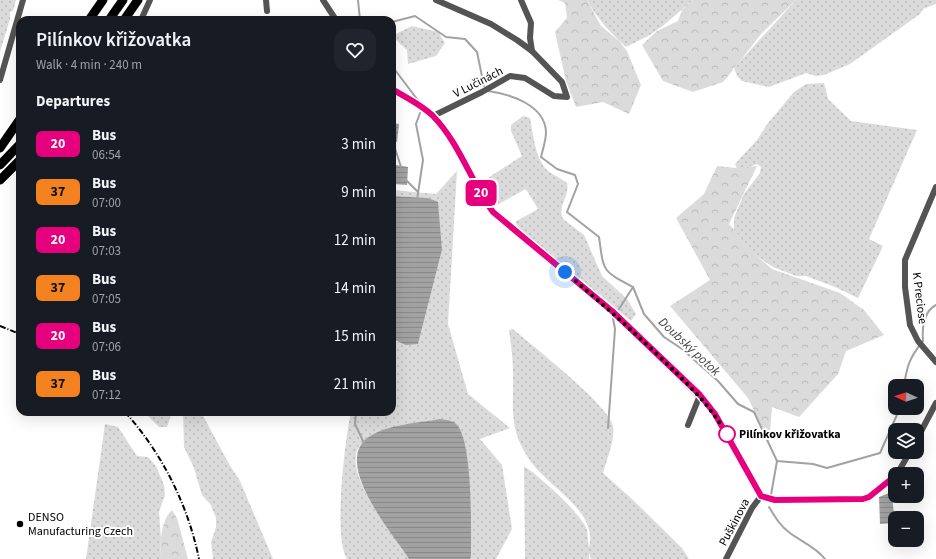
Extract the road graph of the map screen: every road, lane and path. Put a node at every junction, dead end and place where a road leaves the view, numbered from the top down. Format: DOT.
graph roads {
  1 [pos="23,0"];
  2 [pos="102,0"];
  3 [pos="123,0"];
  4 [pos="138,0"];
  5 [pos="150,0"];
  6 [pos="266,0"];
  7 [pos="323,0"];
  8 [pos="436,0"];
  9 [pos="521,0"];
  10 [pos="267,11"];
  11 [pos="18,16"];
  12 [pos="92,16"];
  13 [pos="112,16"];
  14 [pos="127,16"];
  15 [pos="143,16"];
  16 [pos="333,16"];
  17 [pos="16,24"];
  18 [pos="532,51"];
  19 [pos="0,80"];
  20 [pos="396,92"];
  21 [pos="433,116"];
  22 [pos="16,125"];
  23 [pos="0,148"];
  24 [pos="16,148"];
  25 [pos="16,164"];
  26 [pos="0,165"];
  27 [pos="0,180"];
  28 [pos="936,187"];
  29 [pos="936,362"];
  30 [pos="700,395"];
  31 [pos="936,403"];
  32 [pos="688,425"];
  33 [pos="924,426"];
  34 [pos="888,482"];
  35 [pos="761,496"];
  36 [pos="726,559"];
  1 -- 11 [label="street"];
  2 -- 12 [label="highway"];
  3 -- 13 [label="highway"];
  4 -- 14 [label="highway"];
  5 -- 15 [label="street"];
  6 -- 10 [label="street"];
  7 -- 16 [label="street"];
  8 -- 18 [label="street, V Lučinách"];
  9 -- 18 [label="street"];
  17 -- 19 [label="street"];
  18 -- 21 [label="street, V Lučinách"];
  20 -- 21 [label="street"];
  21 -- 30 [label="street"];
  22 -- 23 [label="highway"];
  24 -- 26 [label="highway"];
  25 -- 27 [label="highway"];
  28 -- 29 [label="street, K Preciose"];
  30 -- 32 [label="street"];
  30 -- 35 [label="street"];
  31 -- 33 [label="street"];
  34 -- 35 [label="street"];
  35 -- 36 [label="street, Puškinova"];
}
